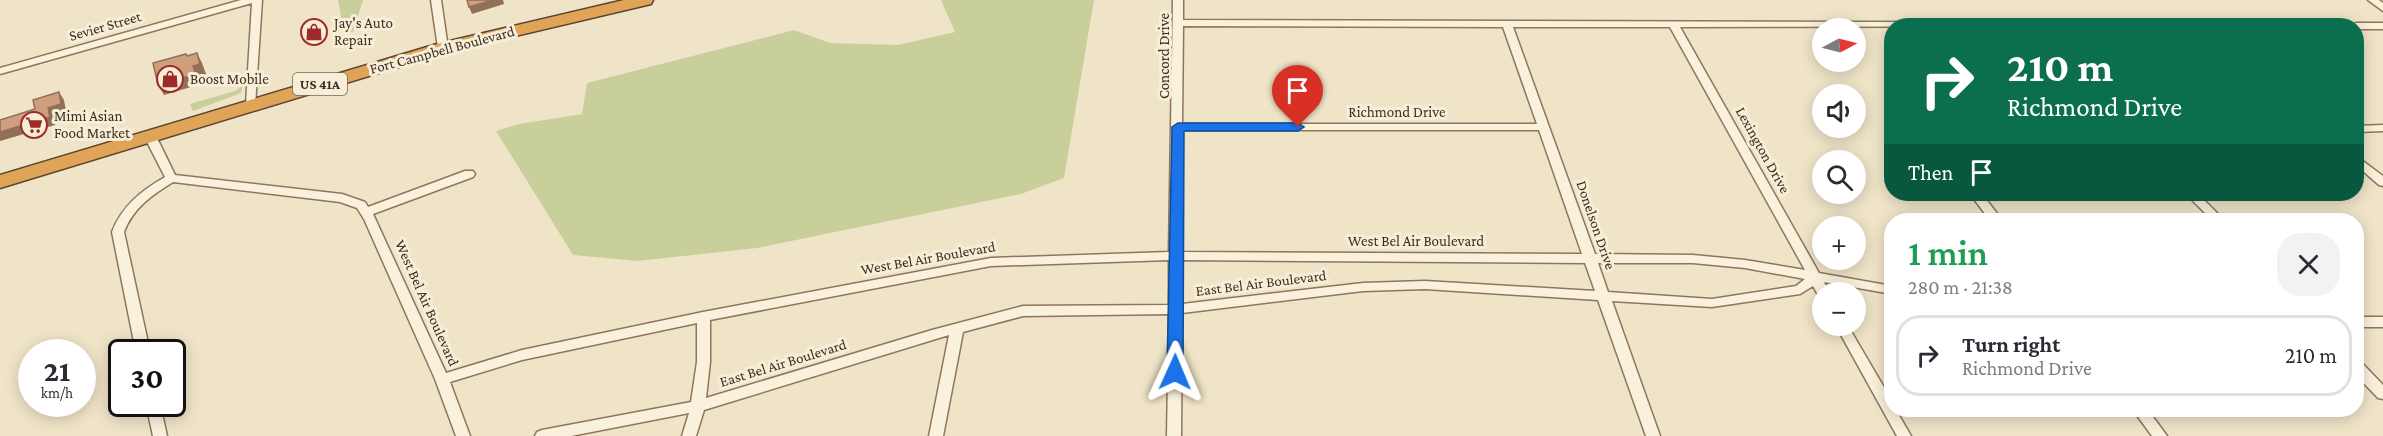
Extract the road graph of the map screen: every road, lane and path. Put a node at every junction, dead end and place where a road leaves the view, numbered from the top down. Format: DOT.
graph roads {
  1 [pos="252,0"];
  2 [pos="257,0"];
  3 [pos="436,0"];
  4 [pos="645,0"];
  5 [pos="1178,0"];
  6 [pos="2373,0"];
  7 [pos="2383,8"];
  8 [pos="1179,23"];
  9 [pos="1507,24"];
  10 [pos="1673,24"];
  11 [pos="1884,25"];
  12 [pos="2364,26"];
  13 [pos="2383,26"];
  14 [pos="443,48"];
  15 [pos="0,71"];
  16 [pos="251,104"];
  17 [pos="1178,127"];
  18 [pos="1544,127"];
  19 [pos="2383,128"];
  20 [pos="2364,129"];
  21 [pos="150,135"];
  22 [pos="2364,166"];
  23 [pos="469,174"];
  24 [pos="171,178"];
  25 [pos="0,182"];
  26 [pos="2383,182"];
  27 [pos="1981,201"];
  28 [pos="2199,201"];
  29 [pos="366,212"];
  30 [pos="1991,213"];
  31 [pos="2211,213"];
  32 [pos="1176,256"];
  33 [pos="1590,258"];
  34 [pos="1815,277"];
  35 [pos="1818,282"];
  36 [pos="1884,289"];
  37 [pos="1604,297"];
  38 [pos="1176,309"];
  39 [pos="703,316"];
  40 [pos="2364,322"];
  41 [pos="2383,322"];
  42 [pos="957,328"];
  43 [pos="1848,336"];
  44 [pos="140,339"];
  45 [pos="2364,374"];
  46 [pos="442,379"];
  47 [pos="2383,394"];
  48 [pos="1884,401"];
  49 [pos="698,406"];
  50 [pos="156,417"];
  51 [pos="1893,417"];
  52 [pos="2145,417"];
  53 [pos="160,436"];
  54 [pos="463,436"];
  55 [pos="542,436"];
  56 [pos="689,436"];
  57 [pos="936,436"];
  58 [pos="1174,436"];
  59 [pos="1653,436"];
  60 [pos="1904,436"];
  61 [pos="2160,436"];
  1 -- 15 [label="street, Sevier Street"];
  2 -- 16 [label="street"];
  3 -- 14 [label="street"];
  4 -- 14 [label="highway, Fort Campbell Boulevard / US 41A"];
  5 -- 8 [label="street, Concord Drive"];
  6 -- 7 [label="street"];
  8 -- 9 [label="street"];
  8 -- 17 [label="street, Concord Drive"];
  9 -- 10 [label="street"];
  9 -- 18 [label="street, Donelson Drive"];
  10 -- 11 [label="street"];
  10 -- 34 [label="street, Lexington Drive"];
  12 -- 13 [label="street"];
  14 -- 16 [label="highway, Fort Campbell Boulevard / US 41A"];
  16 -- 21 [label="highway, Fort Campbell Boulevard / US 41A"];
  17 -- 18 [label="street, Richmond Drive"];
  17 -- 32 [label="street, Concord Drive"];
  18 -- 33 [label="street, Donelson Drive"];
  19 -- 20 [label="street"];
  21 -- 24 [label="street"];
  21 -- 25 [label="highway, Fort Campbell Boulevard / US 41A"];
  22 -- 26 [label="street"];
  23 -- 29 [label="street"];
  24 -- 29 [label="street"];
  24 -- 44 [label="street"];
  27 -- 30 [label="street"];
  28 -- 31 [label="street"];
  29 -- 46 [label="street, West Bel Air Boulevard"];
  32 -- 33 [label="street, West Bel Air Boulevard"];
  32 -- 38 [label="street, Concord Drive"];
  32 -- 39 [label="street, West Bel Air Boulevard"];
  33 -- 34 [label="street, West Bel Air Boulevard"];
  33 -- 37 [label="street, Donelson Drive"];
  34 -- 35 [label="street, Lexington Drive"];
  34 -- 36 [label="street, West Bel Air Boulevard"];
  34 -- 37 [label="street, East Bel Air Boulevard"];
  37 -- 38 [label="street, East Bel Air Boulevard"];
  37 -- 59 [label="street, Donelson Drive"];
  38 -- 42 [label="street, East Bel Air Boulevard"];
  38 -- 58 [label="street, Concord Drive"];
  39 -- 46 [label="street, West Bel Air Boulevard"];
  39 -- 49 [label="street"];
  40 -- 41 [label="street"];
  42 -- 49 [label="street, East Bel Air Boulevard"];
  42 -- 57 [label="street"];
  43 -- 48 [label="street"];
  45 -- 47 [label="street"];
  46 -- 54 [label="street"];
  49 -- 55 [label="street, East Bel Air Boulevard"];
  49 -- 56 [label="street"];
  50 -- 53 [label="street"];
  51 -- 60 [label="street"];
  52 -- 61 [label="street"];
}
